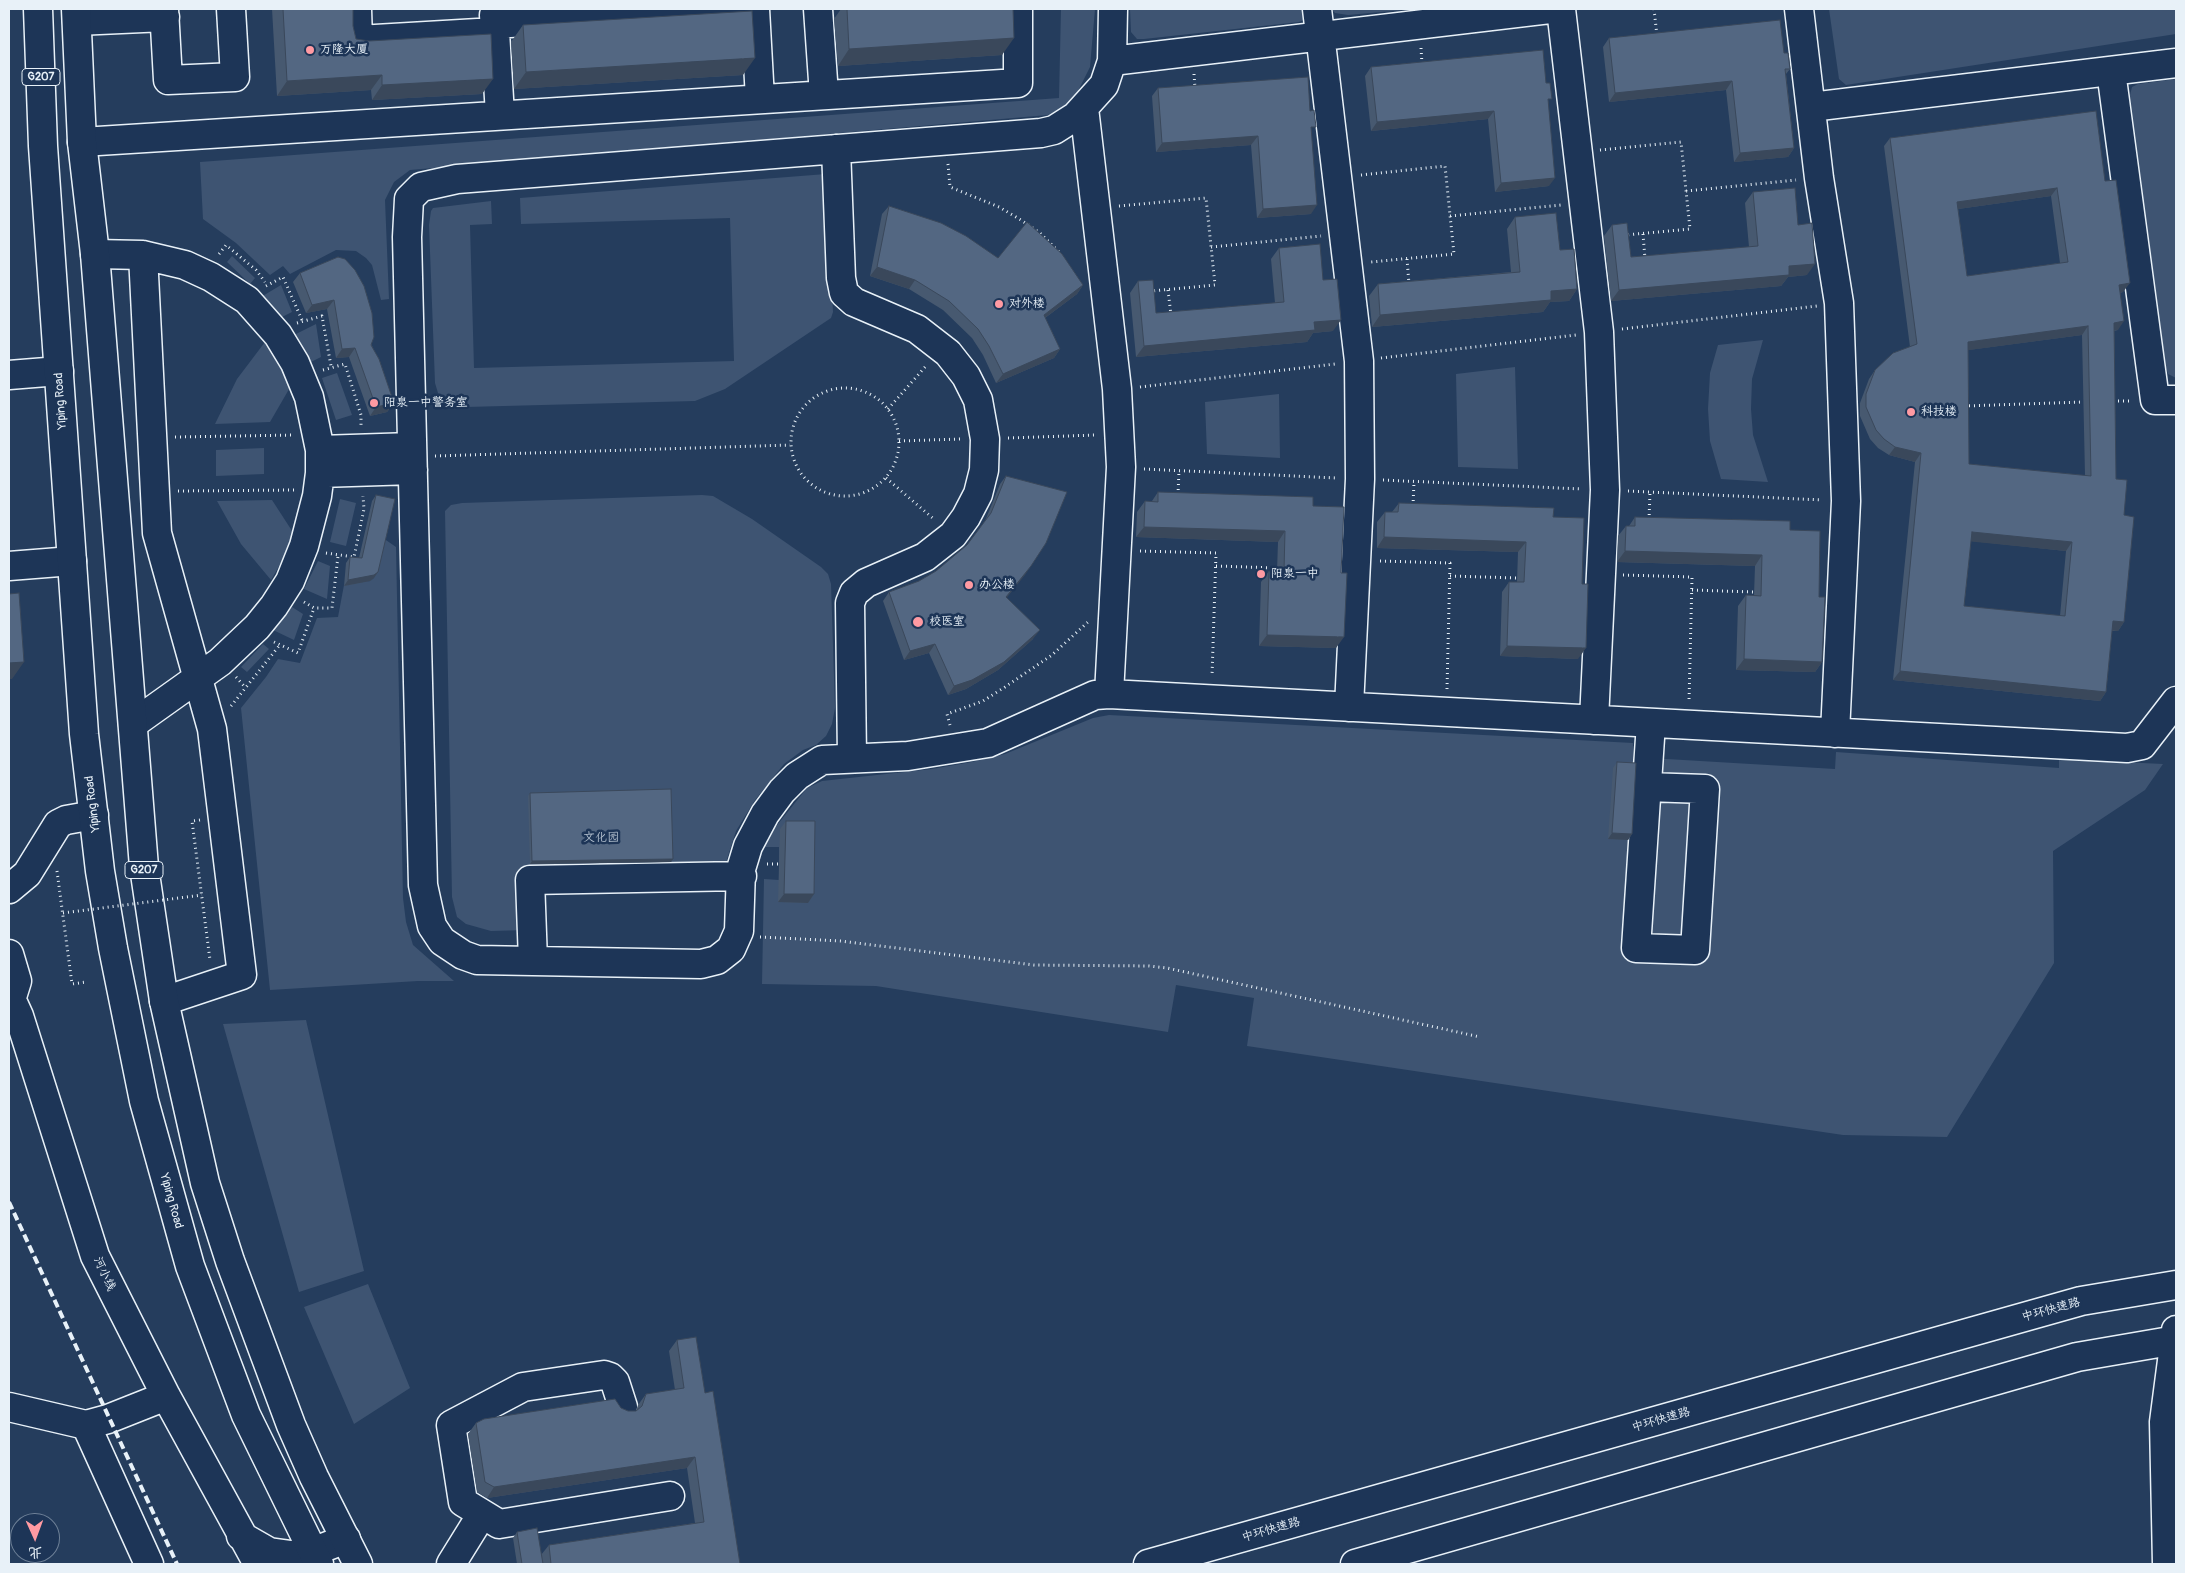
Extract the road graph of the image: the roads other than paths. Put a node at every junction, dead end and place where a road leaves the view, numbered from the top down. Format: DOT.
graph roads {
  1 [pos="38,9"];
  2 [pos="231,9"];
  3 [pos="357,9"];
  4 [pos="734,9"];
  5 [pos="755,9"];
  6 [pos="818,9"];
  7 [pos="1018,9"];
  8 [pos="1113,9"];
  9 [pos="1317,9"];
  10 [pos="1550,9"];
  11 [pos="1561,9"];
  12 [pos="1799,9"];
  13 [pos="165,13"];
  14 [pos="77,15"];
  15 [pos="494,22"];
  16 [pos="1321,36"];
  17 [pos="1112,61"];
  18 [pos="2176,63"];
  19 [pos="2111,71"];
  20 [pos="824,95"];
  21 [pos="760,99"];
  22 [pos="1810,107"];
  23 [pos="1084,108"];
  24 [pos="500,115"];
  25 [pos="82,142"];
  26 [pos="836,149"];
  27 [pos="95,254"];
  28 [pos="143,255"];
  29 [pos="59,371"];
  30 [pos="9,375"];
  31 [pos="2176,400"];
  32 [pos="412,458"];
  33 [pos="320,462"];
  34 [pos="72,561"];
  35 [pos="9,566"];
  36 [pos="197,680"];
  37 [pos="1110,694"];
  38 [pos="2176,701"];
  39 [pos="1349,707"];
  40 [pos="1594,720"];
  41 [pos="1651,723"];
  42 [pos="133,724"];
  43 [pos="1835,733"];
  44 [pos="852,758"];
  45 [pos="1647,787"];
  46 [pos="94,815"];
  47 [pos="742,876"];
  48 [pos="9,889"];
  49 [pos="9,954"];
  50 [pos="533,961"];
  51 [pos="10,996"];
  52 [pos="164,1001"];
  53 [pos="2176,1285"];
  54 [pos="2176,1337"];
  55 [pos="166,1396"];
  56 [pos="9,1406"];
  57 [pos="623,1407"];
  58 [pos="86,1424"];
  59 [pos="670,1496"];
  60 [pos="482,1514"];
  61 [pos="241,1536"];
  62 [pos="346,1539"];
  63 [pos="316,1558"];
  64 [pos="149,1564"];
  65 [pos="258,1564"];
  66 [pos="358,1564"];
  67 [pos="451,1564"];
  68 [pos="1148,1564"];
  69 [pos="1355,1564"];
  70 [pos="2167,1564"];
  1 -- 29 [label="main road, Yiping Road / G207"];
  2 -- 13 [label="main road"];
  3 -- 15 [label="main road"];
  4 -- 15 [label="main road"];
  5 -- 21 [label="main road"];
  6 -- 20 [label="main road"];
  7 -- 20 [label="main road"];
  8 -- 17 [label="main road"];
  9 -- 16 [label="main road"];
  10 -- 16 [label="main road"];
  11 -- 40 [label="main road"];
  12 -- 22 [label="main road"];
  13 -- 14 [label="main road"];
  14 -- 25 [label="main road, G207"];
  15 -- 24 [label="main road"];
  16 -- 17 [label="main road"];
  16 -- 39 [label="main road"];
  17 -- 23 [label="main road"];
  18 -- 19 [label="main road"];
  19 -- 22 [label="main road"];
  19 -- 31 [label="main road"];
  20 -- 21 [label="main road"];
  21 -- 24 [label="main road"];
  22 -- 43 [label="main road"];
  23 -- 26 [label="main road"];
  23 -- 37 [label="main road"];
  24 -- 25 [label="main road"];
  25 -- 27 [label="main road, G207"];
  26 -- 32 [label="main road"];
  26 -- 44 [label="main road"];
  27 -- 28 [label="main road"];
  27 -- 42 [label="main road, G207"];
  28 -- 33 [label="main road"];
  28 -- 36 [label="main road"];
  29 -- 30 [label="main road"];
  29 -- 34 [label="main road, Yiping Road / G207"];
  32 -- 33 [label="main road"];
  32 -- 50 [label="main road"];
  33 -- 36 [label="main road"];
  34 -- 35 [label="main road"];
  34 -- 46 [label="main road, Yiping Road / G207"];
  36 -- 42 [label="main road"];
  36 -- 52 [label="main road"];
  37 -- 39 [label="main road"];
  37 -- 44 [label="main road"];
  38 -- 43 [label="main road"];
  39 -- 40 [label="main road"];
  40 -- 41 [label="main road"];
  41 -- 43 [label="main road"];
  41 -- 45 [label="main road"];
  42 -- 52 [label="main road, G207"];
  44 -- 47 [label="main road"];
  45 -- 45 [label="main road"];
  46 -- 48 [label="main road"];
  46 -- 63 [label="main road, Yiping Road / G207"];
  47 -- 50 [label="main road"];
  47 -- 50 [label="main road"];
  49 -- 51 [label="main road"];
  51 -- 55 [label="main road, 河小线"];
  52 -- 62 [label="main road, G207"];
  53 -- 68 [label="main road, 中环快速路"];
  54 -- 69 [label="main road"];
  54 -- 70 [label="main road"];
  55 -- 58 [label="main road"];
  55 -- 61 [label="main road, 河小线"];
  56 -- 58 [label="main road"];
  57 -- 60 [label="main road"];
  58 -- 64 [label="main road"];
  59 -- 60 [label="main road"];
  60 -- 67 [label="main road"];
  61 -- 63 [label="main road"];
  61 -- 65 [label="main road, 河小线"];
  62 -- 63 [label="main road"];
  62 -- 66 [label="main road, G207"];
}
